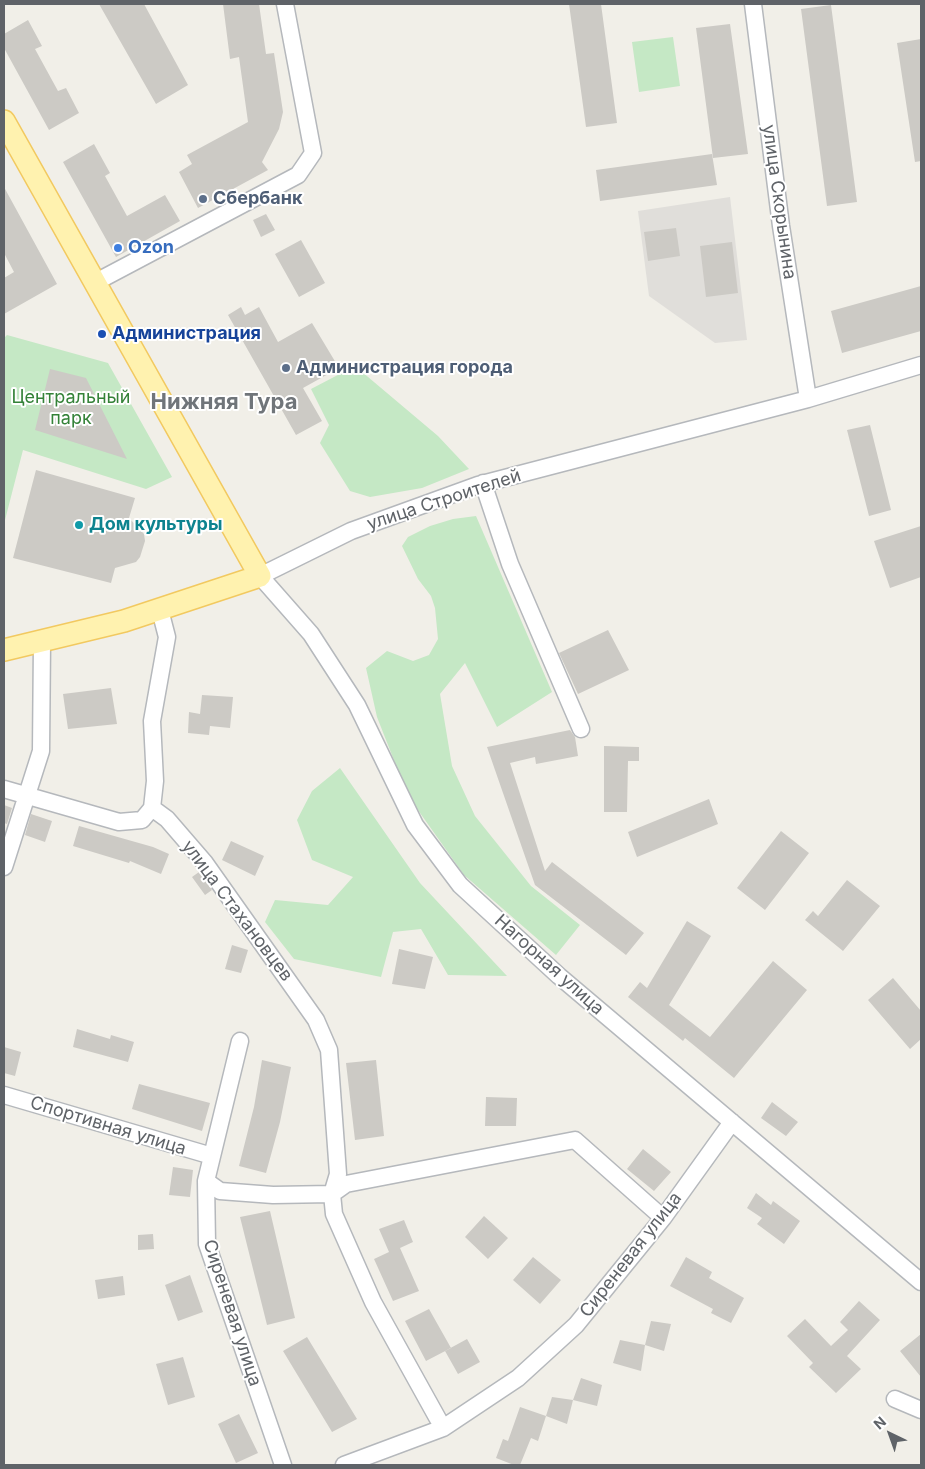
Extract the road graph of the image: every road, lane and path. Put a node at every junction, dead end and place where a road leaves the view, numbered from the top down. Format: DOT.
graph roads {
  1 [pos="285,4"];
  2 [pos="753,4"];
  3 [pos="4,121"];
  4 [pos="94,283"];
  5 [pos="921,365"];
  6 [pos="808,399"];
  7 [pos="482,483"];
  8 [pos="260,576"];
  9 [pos="160,610"];
  10 [pos="42,642"];
  11 [pos="4,650"];
  12 [pos="581,729"];
  13 [pos="4,790"];
  14 [pos="27,796"];
  15 [pos="152,808"];
  16 [pos="4,866"];
  17 [pos="240,1041"];
  18 [pos="4,1095"];
  19 [pos="732,1122"];
  20 [pos="212,1156"];
  21 [pos="206,1181"];
  22 [pos="332,1194"];
  23 [pos="663,1218"];
  24 [pos="921,1282"];
  25 [pos="895,1399"];
  26 [pos="921,1410"];
  27 [pos="443,1428"];
  28 [pos="283,1465"];
  29 [pos="344,1465"];
  1 -- 4 [label="street"];
  2 -- 6 [label="street, улица Скорынина"];
  3 -- 4 [label="main road"];
  4 -- 8 [label="main road"];
  5 -- 6 [label="street, улица Строителей"];
  6 -- 7 [label="street, улица Строителей"];
  7 -- 8 [label="street, улица Строителей"];
  7 -- 12 [label="street"];
  8 -- 9 [label="main road, улица Строителей"];
  8 -- 19 [label="street, Нагорная улица"];
  9 -- 10 [label="main road, улица Строителей"];
  9 -- 15 [label="street"];
  10 -- 11 [label="main road, улица Строителей"];
  10 -- 14 [label="street"];
  13 -- 14 [label="street"];
  14 -- 15 [label="street"];
  14 -- 16 [label="street"];
  15 -- 22 [label="street, улица Стахановцев"];
  17 -- 20 [label="street, Сиреневая улица"];
  18 -- 20 [label="street, Спортивная улица"];
  19 -- 23 [label="street, Сиреневая улица"];
  19 -- 24 [label="street, Нагорная улица"];
  20 -- 21 [label="street, Сиреневая улица"];
  21 -- 22 [label="street"];
  21 -- 28 [label="street, Сиреневая улица"];
  22 -- 23 [label="street"];
  22 -- 27 [label="street"];
  23 -- 27 [label="street, Сиреневая улица"];
  25 -- 26 [label="street"];
  27 -- 29 [label="street, Сиреневая улица"];
}
